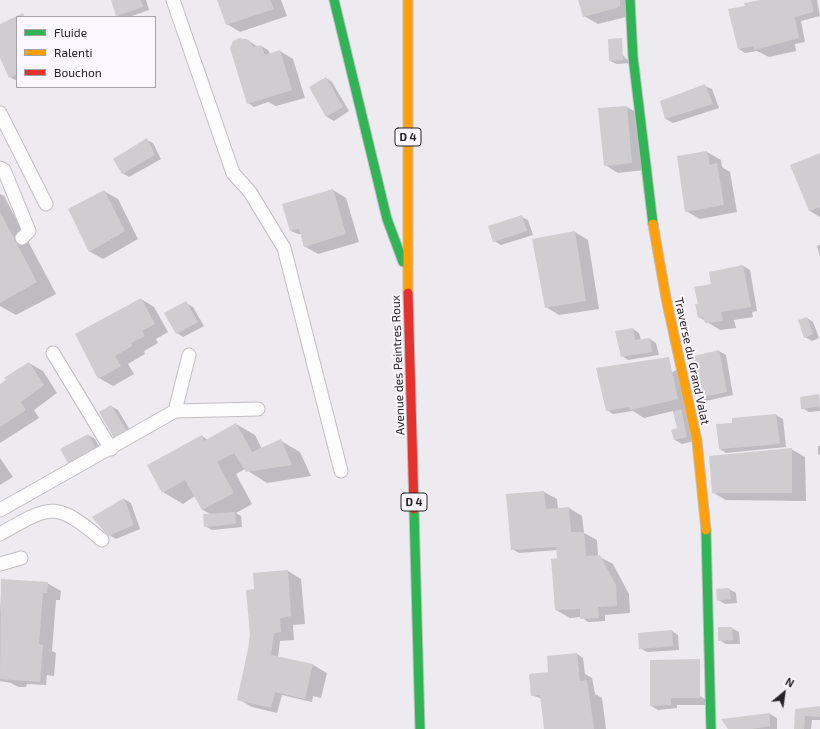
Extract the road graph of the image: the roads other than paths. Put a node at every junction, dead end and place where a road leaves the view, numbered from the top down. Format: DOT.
graph roads {
  1 [pos="173,0"];
  2 [pos="334,0"];
  3 [pos="408,0"];
  4 [pos="630,0"];
  5 [pos="0,113"];
  6 [pos="0,168"];
  7 [pos="46,204"];
  8 [pos="22,238"];
  9 [pos="407,274"];
  10 [pos="52,353"];
  11 [pos="189,355"];
  12 [pos="258,409"];
  13 [pos="175,411"];
  14 [pos="111,449"];
  15 [pos="341,471"];
  16 [pos="0,510"];
  17 [pos="0,534"];
  18 [pos="102,540"];
  19 [pos="21,558"];
  20 [pos="0,564"];
  21 [pos="420,729"];
  22 [pos="711,729"];
  1 -- 15 [label="lane"];
  2 -- 9 [label="main road"];
  3 -- 9 [label="main road, Avenue des Peintres Roux / D 4"];
  4 -- 22 [label="main road, Traverse du Grand Valat"];
  5 -- 7 [label="lane"];
  6 -- 8 [label="lane"];
  9 -- 21 [label="main road, Avenue des Peintres Roux / D 4"];
  10 -- 14 [label="lane"];
  11 -- 13 [label="lane"];
  12 -- 13 [label="lane"];
  13 -- 14 [label="lane"];
  14 -- 16 [label="lane"];
  17 -- 18 [label="lane"];
  19 -- 20 [label="lane"];
}
